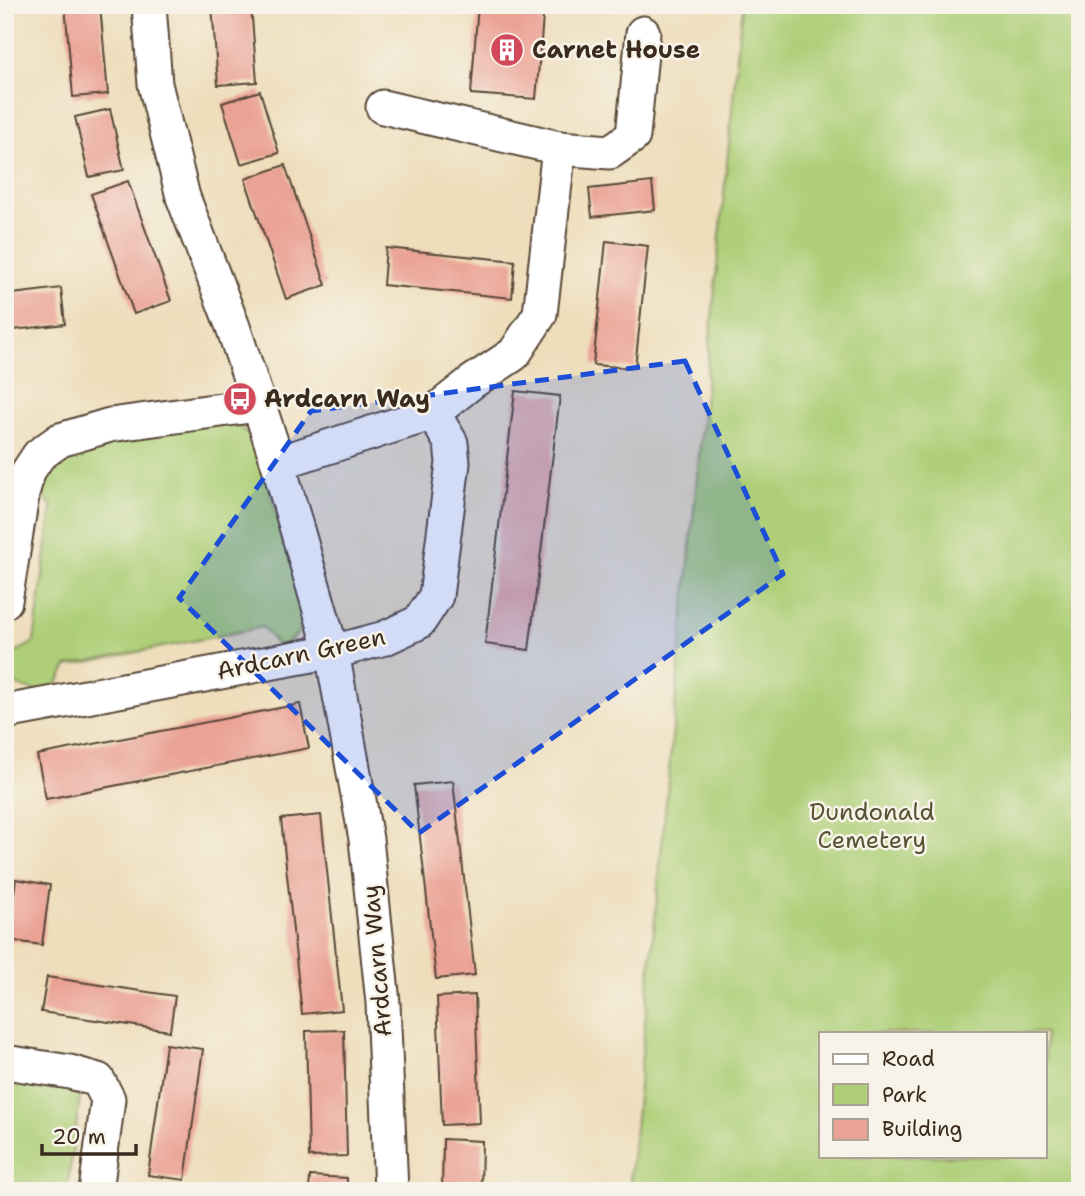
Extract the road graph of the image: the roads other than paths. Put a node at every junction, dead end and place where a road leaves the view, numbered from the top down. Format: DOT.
graph roads {
  1 [pos="149,5"];
  2 [pos="643,33"];
  3 [pos="383,107"];
  4 [pos="559,148"];
  5 [pos="258,405"];
  6 [pos="433,412"];
  7 [pos="278,463"];
  8 [pos="5,601"];
  9 [pos="332,652"];
  10 [pos="5,712"];
  11 [pos="5,1062"];
  12 [pos="96,1191"];
  13 [pos="391,1191"];
  1 -- 5 [label="street, Ardcarn Way"];
  2 -- 4 [label="street"];
  3 -- 4 [label="street"];
  4 -- 6 [label="street"];
  5 -- 7 [label="street, Ardcarn Way"];
  5 -- 8 [label="street"];
  6 -- 7 [label="street"];
  6 -- 9 [label="street, Ardcarn Green"];
  7 -- 9 [label="street, Ardcarn Way"];
  9 -- 10 [label="street, Ardcarn Green"];
  9 -- 13 [label="street, Ardcarn Way"];
  11 -- 12 [label="street"];
}
